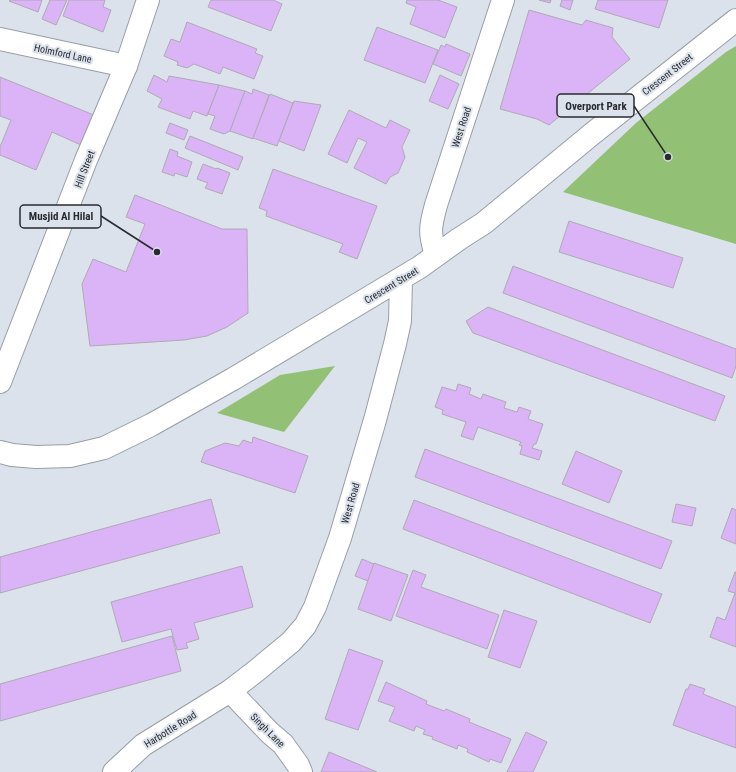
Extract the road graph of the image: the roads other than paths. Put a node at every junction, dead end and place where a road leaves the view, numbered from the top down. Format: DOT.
graph roads {
  1 [pos="148,0"];
  2 [pos="503,0"];
  3 [pos="736,20"];
  4 [pos="0,39"];
  5 [pos="126,66"];
  6 [pos="436,255"];
  7 [pos="401,279"];
  8 [pos="0,382"];
  9 [pos="0,452"];
  10 [pos="230,691"];
  11 [pos="114,772"];
  12 [pos="301,772"];
  1 -- 5 [label="street, Hill Street"];
  2 -- 6 [label="street, West Road"];
  3 -- 6 [label="street, Crescent Street"];
  4 -- 5 [label="street, Holmford Lane"];
  5 -- 8 [label="street, Hill Street"];
  6 -- 7 [label="street, Crescent Street"];
  7 -- 9 [label="street, Crescent Street"];
  7 -- 10 [label="street, West Road"];
  10 -- 11 [label="street, Harbottle Road"];
  10 -- 12 [label="street, Singh Lane"];
}
